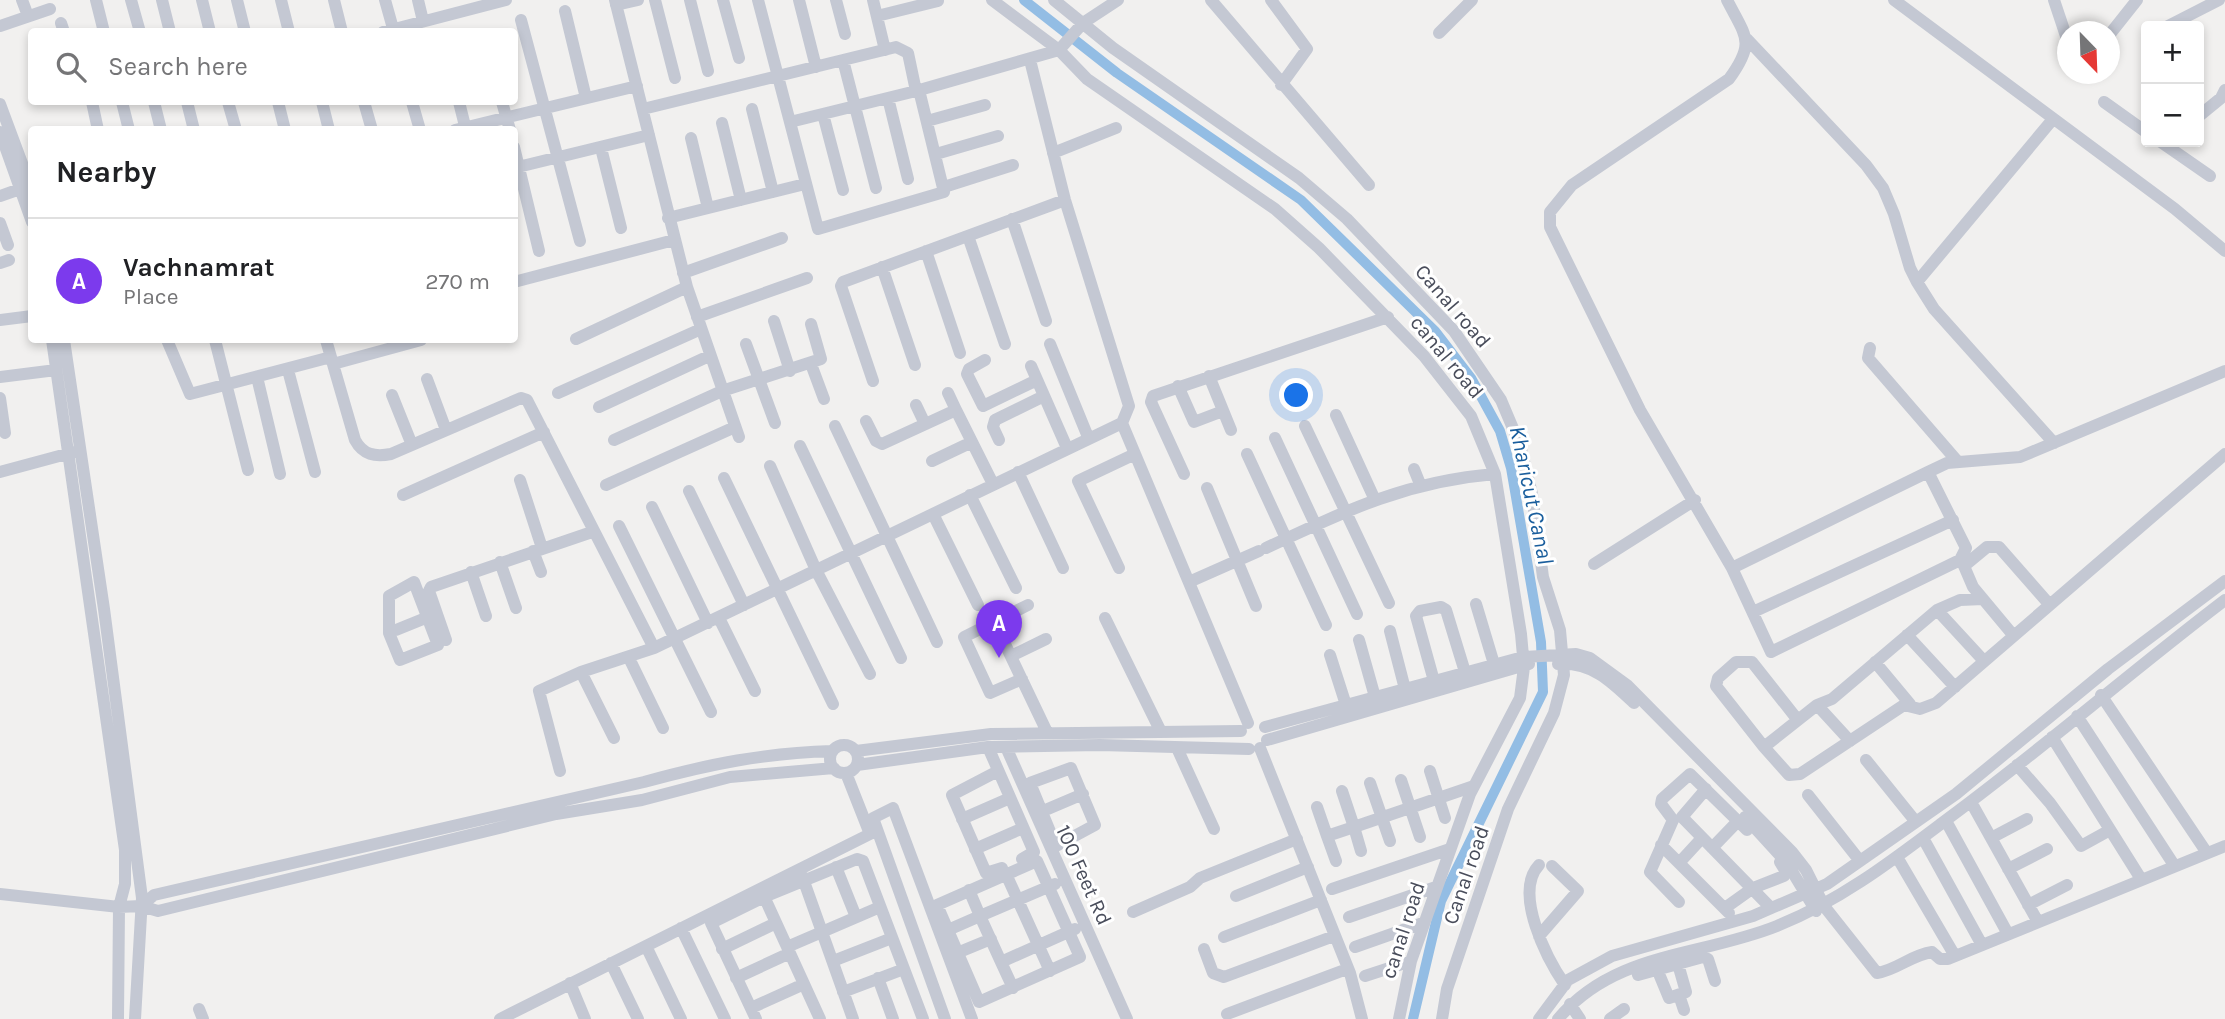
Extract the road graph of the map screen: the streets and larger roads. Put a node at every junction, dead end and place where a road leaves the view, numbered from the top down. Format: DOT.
graph roads {
  1 [pos="22,0"];
  2 [pos="96,0"];
  3 [pos="131,0"];
  4 [pos="162,0"];
  5 [pos="202,0"];
  6 [pos="237,0"];
  7 [pos="281,0"];
  8 [pos="334,0"];
  9 [pos="386,0"];
  10 [pos="418,0"];
  11 [pos="506,0"];
  12 [pos="638,0"];
  13 [pos="655,0"];
  14 [pos="690,0"];
  15 [pos="723,0"];
  16 [pos="758,0"];
  17 [pos="799,0"];
  18 [pos="836,0"];
  19 [pos="873,0"];
  20 [pos="992,0"];
  21 [pos="1054,0"];
  22 [pos="1118,0"];
  23 [pos="1211,0"];
  24 [pos="1270,0"];
  25 [pos="1472,0"];
  26 [pos="1727,0"];
  27 [pos="1894,0"];
  28 [pos="2054,0"];
  29 [pos="2219,0"];
  30 [pos="938,1"];
  31 [pos="2138,1"];
  32 [pos="616,3"];
  33 [pos="466,5"];
  34 [pos="50,9"];
  35 [pos="565,11"];
  36 [pos="28,16"];
  37 [pos="877,16"];
  38 [pos="521,20"];
  39 [pos="423,21"];
  40 [pos="2060,21"];
  41 [pos="2120,21"];
  42 [pos="2178,21"];
  43 [pos="0,26"];
  44 [pos="1081,26"];
  45 [pos="103,28"];
  46 [pos="139,28"];
  47 [pos="169,28"];
  48 [pos="209,28"];
  49 [pos="244,28"];
  50 [pos="288,28"];
  51 [pos="341,28"];
  52 [pos="390,28"];
  53 [pos="400,28"];
  54 [pos="1439,33"];
  55 [pos="845,34"];
  56 [pos="1747,39"];
  57 [pos="885,50"];
  58 [pos="1062,53"];
  59 [pos="739,58"];
  60 [pos="843,60"];
  61 [pos="1030,60"];
  62 [pos="816,66"];
  63 [pos="708,71"];
  64 [pos="777,76"];
  65 [pos="675,78"];
  66 [pos="1281,85"];
  67 [pos="637,86"];
  68 [pos="918,90"];
  69 [pos="2225,90"];
  70 [pos="586,98"];
  71 [pos="888,98"];
  72 [pos="2104,102"];
  73 [pos="93,105"];
  74 [pos="123,105"];
  75 [pos="155,105"];
  76 [pos="188,105"];
  77 [pos="229,105"];
  78 [pos="279,105"];
  79 [pos="323,105"];
  80 [pos="366,105"];
  81 [pos="413,105"];
  82 [pos="459,105"];
  83 [pos="503,105"];
  84 [pos="985,105"];
  85 [pos="855,107"];
  86 [pos="544,108"];
  87 [pos="643,109"];
  88 [pos="752,109"];
  89 [pos="1,111"];
  90 [pos="2204,112"];
  91 [pos="823,114"];
  92 [pos="2053,119"];
  93 [pos="927,121"];
  94 [pos="790,122"];
  95 [pos="508,123"];
  96 [pos="722,123"];
  97 [pos="97,126"];
  98 [pos="128,126"];
  99 [pos="160,126"];
  100 [pos="193,126"];
  101 [pos="235,126"];
  102 [pos="284,126"];
  103 [pos="328,126"];
  104 [pos="371,126"];
  105 [pos="418,126"];
  106 [pos="462,126"];
  107 [pos="485,126"];
  108 [pos="1116,128"];
  109 [pos="2141,128"];
  110 [pos="0,132"];
  111 [pos="649,135"];
  112 [pos="998,136"];
  113 [pos="691,138"];
  114 [pos="2171,147"];
  115 [pos="601,148"];
  116 [pos="1053,153"];
  117 [pos="936,154"];
  118 [pos="559,158"];
  119 [pos="1013,165"];
  120 [pos="518,168"];
  121 [pos="518,172"];
  122 [pos="2210,176"];
  123 [pos="908,179"];
  124 [pos="805,184"];
  125 [pos="1369,185"];
  126 [pos="28,186"];
  127 [pos="28,187"];
  128 [pos="944,187"];
  129 [pos="876,188"];
  130 [pos="28,189"];
  131 [pos="843,190"];
  132 [pos="772,192"];
  133 [pos="0,197"];
  134 [pos="741,200"];
  135 [pos="1066,200"];
  136 [pos="708,208"];
  137 [pos="668,218"];
  138 [pos="1012,219"];
  139 [pos="0,223"];
  140 [pos="621,228"];
  141 [pos="968,236"];
  142 [pos="782,238"];
  143 [pos="674,240"];
  144 [pos="580,241"];
  145 [pos="8,245"];
  146 [pos="539,251"];
  147 [pos="926,251"];
  148 [pos="2225,251"];
  149 [pos="882,267"];
  150 [pos="683,273"];
  151 [pos="807,278"];
  152 [pos="518,281"];
  153 [pos="1917,282"];
  154 [pos="687,287"];
  155 [pos="28,316"];
  156 [pos="1388,317"];
  157 [pos="0,320"];
  158 [pos="774,321"];
  159 [pos="1046,321"];
  160 [pos="699,323"];
  161 [pos="811,324"];
  162 [pos="576,339"];
  163 [pos="52,343"];
  164 [pos="64,343"];
  165 [pos="168,343"];
  166 [pos="216,343"];
  167 [pos="327,343"];
  168 [pos="408,343"];
  169 [pos="746,344"];
  170 [pos="1005,344"];
  171 [pos="1050,344"];
  172 [pos="1870,348"];
  173 [pos="960,354"];
  174 [pos="709,356"];
  175 [pos="332,360"];
  176 [pos="985,360"];
  177 [pos="811,364"];
  178 [pos="915,365"];
  179 [pos="1031,366"];
  180 [pos="56,370"];
  181 [pos="288,370"];
  182 [pos="790,371"];
  183 [pos="2225,372"];
  184 [pos="1209,376"];
  185 [pos="0,377"];
  186 [pos="257,377"];
  187 [pos="427,379"];
  188 [pos="1037,380"];
  189 [pos="759,381"];
  190 [pos="873,381"];
  191 [pos="227,385"];
  192 [pos="1178,386"];
  193 [pos="722,391"];
  194 [pos="558,393"];
  195 [pos="948,393"];
  196 [pos="392,395"];
  197 [pos="1044,397"];
  198 [pos="0,398"];
  199 [pos="824,399"];
  200 [pos="916,405"];
  201 [pos="599,407"];
  202 [pos="956,410"];
  203 [pos="1223,411"];
  204 [pos="1336,415"];
  205 [pos="866,421"];
  206 [pos="1122,423"];
  207 [pos="775,424"];
  208 [pos="925,424"];
  209 [pos="835,426"];
  210 [pos="1305,426"];
  211 [pos="446,430"];
  212 [pos="1231,430"];
  213 [pos="544,432"];
  214 [pos="5,433"];
  215 [pos="1088,437"];
  216 [pos="1275,438"];
  217 [pos="614,440"];
  218 [pos="999,440"];
  219 [pos="972,442"];
  220 [pos="2054,443"];
  221 [pos="412,445"];
  222 [pos="800,446"];
  223 [pos="1067,447"];
  224 [pos="74,452"];
  225 [pos="1135,454"];
  226 [pos="1247,454"];
  227 [pos="2225,454"];
  228 [pos="932,461"];
  229 [pos="1958,462"];
  230 [pos="770,466"];
  231 [pos="1415,469"];
  232 [pos="248,470"];
  233 [pos="1928,471"];
  234 [pos="0,472"];
  235 [pos="314,472"];
  236 [pos="1018,472"];
  237 [pos="280,474"];
  238 [pos="1184,474"];
  239 [pos="1495,474"];
  240 [pos="724,478"];
  241 [pos="520,480"];
  242 [pos="993,484"];
  243 [pos="1420,484"];
  244 [pos="606,485"];
  245 [pos="1207,488"];
  246 [pos="689,491"];
  247 [pos="403,495"];
  248 [pos="970,495"];
  249 [pos="1695,499"];
  250 [pos="1375,500"];
  251 [pos="652,507"];
  252 [pos="1345,511"];
  253 [pos="933,514"];
  254 [pos="1952,520"];
  255 [pos="1314,525"];
  256 [pos="619,526"];
  257 [pos="592,532"];
  258 [pos="887,538"];
  259 [pos="1285,539"];
  260 [pos="538,550"];
  261 [pos="851,554"];
  262 [pos="1238,561"];
  263 [pos="500,562"];
  264 [pos="1962,563"];
  265 [pos="1594,565"];
  266 [pos="1063,568"];
  267 [pos="1119,568"];
  268 [pos="1732,568"];
  269 [pos="816,570"];
  270 [pos="471,572"];
  271 [pos="541,572"];
  272 [pos="2225,580"];
  273 [pos="1189,582"];
  274 [pos="1016,588"];
  275 [pos="778,589"];
  276 [pos="1983,598"];
  277 [pos="2225,600"];
  278 [pos="1389,603"];
  279 [pos="1476,604"];
  280 [pos="2049,604"];
  281 [pos="978,605"];
  282 [pos="1028,605"];
  283 [pos="744,606"];
  284 [pos="1256,606"];
  285 [pos="516,608"];
  286 [pos="1937,610"];
  287 [pos="1753,612"];
  288 [pos="1357,614"];
  289 [pos="432,615"];
  290 [pos="486,616"];
  291 [pos="1105,618"];
  292 [pos="713,620"];
  293 [pos="993,621"];
  294 [pos="1326,625"];
  295 [pos="396,630"];
  296 [pos="1390,631"];
  297 [pos="1907,635"];
  298 [pos="2013,635"];
  299 [pos="675,638"];
  300 [pos="1046,639"];
  301 [pos="446,640"];
  302 [pos="1359,640"];
  303 [pos="937,642"];
  304 [pos="654,648"];
  305 [pos="1771,652"];
  306 [pos="1330,655"];
  307 [pos="1011,656"];
  308 [pos="629,658"];
  309 [pos="901,658"];
  310 [pos="1563,659"];
  311 [pos="1524,661"];
  312 [pos="1984,661"];
  313 [pos="1752,662"];
  314 [pos="1875,662"];
  315 [pos="1494,664"];
  316 [pos="581,672"];
  317 [pos="1465,672"];
  318 [pos="870,674"];
  319 [pos="1022,679"];
  320 [pos="1434,681"];
  321 [pos="1955,687"];
  322 [pos="1405,689"];
  323 [pos="755,691"];
  324 [pos="2101,695"];
  325 [pos="1376,697"];
  326 [pos="833,704"];
  327 [pos="1910,704"];
  328 [pos="1346,705"];
  329 [pos="1817,705"];
  330 [pos="711,712"];
  331 [pos="2077,716"];
  332 [pos="1797,719"];
  333 [pos="1244,727"];
  334 [pos="663,728"];
  335 [pos="1047,732"];
  336 [pos="1161,732"];
  337 [pos="2052,737"];
  338 [pos="614,738"];
  339 [pos="1260,741"];
  340 [pos="1850,741"];
  341 [pos="988,747"];
  342 [pos="1006,747"];
  343 [pos="1764,747"];
  344 [pos="1177,748"];
  345 [pos="832,751"];
  346 [pos="856,751"];
  347 [pos="1866,760"];
  348 [pos="2017,765"];
  349 [pos="845,769"];
  350 [pos="560,771"];
  351 [pos="998,771"];
  352 [pos="1430,771"];
  353 [pos="1401,780"];
  354 [pos="1370,783"];
  355 [pos="1474,786"];
  356 [pos="1706,789"];
  357 [pos="1342,791"];
  358 [pos="1083,794"];
  359 [pos="1808,795"];
  360 [pos="1010,797"];
  361 [pos="1438,798"];
  362 [pos="1971,802"];
  363 [pos="1317,807"];
  364 [pos="1410,808"];
  365 [pos="1038,813"];
  366 [pos="1381,818"];
  367 [pos="1445,818"];
  368 [pos="962,819"];
  369 [pos="2027,820"];
  370 [pos="1738,821"];
  371 [pos="1946,821"];
  372 [pos="1916,822"];
  373 [pos="1354,827"];
  374 [pos="1023,828"];
  375 [pos="1214,829"];
  376 [pos="2110,830"];
  377 [pos="870,834"];
  378 [pos="1327,836"];
  379 [pos="1420,837"];
  380 [pos="1923,838"];
  381 [pos="1991,838"];
  382 [pos="1297,839"];
  383 [pos="1390,841"];
  384 [pos="1707,843"];
  385 [pos="1661,845"];
  386 [pos="2225,846"];
  387 [pos="909,848"];
  388 [pos="975,849"];
  389 [pos="1450,849"];
  390 [pos="2047,849"];
  391 [pos="1362,851"];
  392 [pos="2207,853"];
  393 [pos="883,857"];
  394 [pos="1897,857"];
  395 [pos="1336,861"];
  396 [pos="1860,861"];
  397 [pos="1679,863"];
  398 [pos="2174,865"];
  399 [pos="836,867"];
  400 [pos="1308,867"];
  401 [pos="2008,869"];
  402 [pos="1006,874"];
  403 [pos="802,875"];
  404 [pos="1065,879"];
  405 [pos="2141,879"];
  406 [pos="2067,885"];
  407 [pos="1049,886"];
  408 [pos="1436,887"];
  409 [pos="1753,888"];
  410 [pos="969,890"];
  411 [pos="1332,890"];
  412 [pos="925,891"];
  413 [pos="1811,891"];
  414 [pos="762,892"];
  415 [pos="0,894"];
  416 [pos="1236,896"];
  417 [pos="1017,900"];
  418 [pos="1321,900"];
  419 [pos="899,901"];
  420 [pos="1679,902"];
  421 [pos="2028,905"];
  422 [pos="141,906"];
  423 [pos="119,907"];
  424 [pos="880,907"];
  425 [pos="1725,908"];
  426 [pos="1771,908"];
  427 [pos="1820,909"];
  428 [pos="1133,912"];
  429 [pos="980,916"];
  430 [pos="856,917"];
  431 [pos="1349,917"];
  432 [pos="1737,920"];
  433 [pos="2038,922"];
  434 [pos="776,923"];
  435 [pos="1423,923"];
  436 [pos="1085,924"];
  437 [pos="681,928"];
  438 [pos="822,931"];
  439 [pos="1069,931"];
  440 [pos="945,933"];
  441 [pos="2008,934"];
  442 [pos="1334,936"];
  443 [pos="1539,936"];
  444 [pos="1224,937"];
  445 [pos="892,938"];
  446 [pos="990,939"];
  447 [pos="1038,945"];
  448 [pos="1982,945"];
  449 [pos="646,946"];
  450 [pos="916,946"];
  451 [pos="1355,947"];
  452 [pos="722,948"];
  453 [pos="1204,949"];
  454 [pos="788,950"];
  455 [pos="957,953"];
  456 [pos="1955,956"];
  457 [pos="833,961"];
  458 [pos="1411,961"];
  459 [pos="1001,962"];
  460 [pos="611,963"];
  461 [pos="1668,964"];
  462 [pos="904,969"];
  463 [pos="1347,970"];
  464 [pos="1050,971"];
  465 [pos="1638,975"];
  466 [pos="1365,976"];
  467 [pos="736,978"];
  468 [pos="878,978"];
  469 [pos="958,981"];
  470 [pos="1715,981"];
  471 [pos="569,984"];
  472 [pos="804,984"];
  473 [pos="1565,985"];
  474 [pos="1013,988"];
  475 [pos="932,991"];
  476 [pos="844,992"];
  477 [pos="1679,995"];
  478 [pos="1570,1004"];
  479 [pos="1624,1009"];
  480 [pos="1684,1010"];
  481 [pos="520,1014"];
  482 [pos="753,1014"];
  483 [pos="1227,1014"];
  484 [pos="940,1016"];
  485 [pos="815,1017"];
  486 [pos="1121,1017"];
  487 [pos="920,1018"];
  488 [pos="118,1019"];
  489 [pos="135,1019"];
  490 [pos="500,1019"];
  491 [pos="585,1019"];
  492 [pos="638,1019"];
  493 [pos="681,1019"];
  494 [pos="725,1019"];
  495 [pos="853,1019"];
  496 [pos="893,1019"];
  497 [pos="972,1019"];
  498 [pos="1362,1019"];
  499 [pos="1399,1019"];
  500 [pos="1442,1019"];
  501 [pos="1539,1019"];
  502 [pos="1558,1019"];
  503 [pos="1580,1019"];
  504 [pos="1610,1019"];
  1 -- 36 [label="street"];
  2 -- 45 [label="street"];
  3 -- 46 [label="street"];
  4 -- 47 [label="street"];
  5 -- 48 [label="street"];
  6 -- 49 [label="street"];
  7 -- 50 [label="street"];
  8 -- 51 [label="street"];
  9 -- 52 [label="street"];
  10 -- 39 [label="street"];
  11 -- 33 [label="street"];
  12 -- 32 [label="street"];
  13 -- 65 [label="street"];
  14 -- 63 [label="street"];
  15 -- 59 [label="street"];
  16 -- 64 [label="street"];
  17 -- 62 [label="street"];
  18 -- 55 [label="street"];
  19 -- 37 [label="street"];
  20 -- 58 [label="street, canal road"];
  21 -- 44 [label="street, Canal road"];
  22 -- 44 [label="street"];
  23 -- 66 [label="street"];
  24 -- 66 [label="street"];
  25 -- 54 [label="street"];
  26 -- 56 [label="street"];
  27 -- 92 [label="street"];
  28 -- 40 [label="street"];
  29 -- 42 [label="street"];
  30 -- 37 [label="street"];
  31 -- 41 [label="street"];
  32 -- 67 [label="street"];
  33 -- 39 [label="street"];
  34 -- 36 [label="street"];
  35 -- 70 [label="street"];
  36 -- 43 [label="street"];
  37 -- 57 [label="street"];
  38 -- 86 [label="street"];
  39 -- 53 [label="street"];
  44 -- 58 [label="street"];
  44 -- 310 [label="street, Canal road"];
  56 -- 153 [label="street"];
  56 -- 249 [label="street"];
  57 -- 60 [label="street"];
  57 -- 68 [label="street"];
  58 -- 61 [label="street"];
  58 -- 156 [label="street, canal road"];
  60 -- 62 [label="street"];
  60 -- 85 [label="street"];
  61 -- 68 [label="street"];
  61 -- 116 [label="street"];
  62 -- 64 [label="street"];
  64 -- 87 [label="street"];
  64 -- 94 [label="street"];
  66 -- 125 [label="street"];
  67 -- 70 [label="street"];
  67 -- 87 [label="street"];
  68 -- 71 [label="street"];
  68 -- 93 [label="street"];
  69 -- 90 [label="street"];
  70 -- 86 [label="street"];
  71 -- 85 [label="street"];
  71 -- 123 [label="street"];
  72 -- 109 [label="street"];
  73 -- 97 [label="street"];
  74 -- 98 [label="street"];
  75 -- 99 [label="street"];
  76 -- 100 [label="street"];
  77 -- 101 [label="street"];
  78 -- 102 [label="street"];
  79 -- 103 [label="street"];
  80 -- 104 [label="street"];
  81 -- 105 [label="street"];
  82 -- 106 [label="street"];
  83 -- 95 [label="street"];
  84 -- 93 [label="street"];
  85 -- 91 [label="street"];
  85 -- 129 [label="street"];
  86 -- 95 [label="street"];
  86 -- 118 [label="street"];
  87 -- 111 [label="street"];
  88 -- 132 [label="street"];
  89 -- 126 [label="street"];
  91 -- 94 [label="street"];
  91 -- 131 [label="street"];
  92 -- 148 [label="street"];
  92 -- 153 [label="street"];
  93 -- 117 [label="street"];
  94 -- 124 [label="street"];
  95 -- 107 [label="street"];
  96 -- 134 [label="street"];
  108 -- 116 [label="street"];
  110 -- 127 [label="street"];
  111 -- 115 [label="street"];
  111 -- 137 [label="street"];
  112 -- 117 [label="street"];
  113 -- 136 [label="street"];
  114 -- 122 [label="street"];
  115 -- 118 [label="street"];
  115 -- 140 [label="street"];
  116 -- 135 [label="street"];
  117 -- 128 [label="street"];
  118 -- 120 [label="street"];
  118 -- 144 [label="street"];
  119 -- 128 [label="street"];
  121 -- 146 [label="street"];
  124 -- 128 [label="street"];
  124 -- 132 [label="street"];
  130 -- 133 [label="street"];
  132 -- 134 [label="street"];
  134 -- 136 [label="street"];
  135 -- 138 [label="street"];
  135 -- 206 [label="street"];
  136 -- 137 [label="street"];
  137 -- 143 [label="street"];
  138 -- 141 [label="street"];
  138 -- 159 [label="street"];
  139 -- 145 [label="street"];
  141 -- 147 [label="street"];
  141 -- 170 [label="street"];
  142 -- 150 [label="street"];
  143 -- 150 [label="street"];
  143 -- 152 [label="street"];
  147 -- 149 [label="street"];
  147 -- 173 [label="street"];
  149 -- 178 [label="street"];
  149 -- 190 [label="street"];
  150 -- 154 [label="street"];
  151 -- 160 [label="street"];
  153 -- 220 [label="street"];
  154 -- 160 [label="street"];
  154 -- 162 [label="street"];
  155 -- 157 [label="street"];
  156 -- 184 [label="street"];
  156 -- 239 [label="street, canal road"];
  158 -- 182 [label="street"];
  160 -- 174 [label="street"];
  160 -- 194 [label="street"];
  161 -- 177 [label="street"];
  163 -- 180 [label="street"];
  164 -- 224 [label="street"];
  165 -- 191 [label="street"];
  166 -- 191 [label="street"];
  167 -- 175 [label="street"];
  168 -- 175 [label="street"];
  169 -- 189 [label="street"];
  171 -- 215 [label="street"];
  172 -- 229 [label="street"];
  174 -- 193 [label="street"];
  174 -- 201 [label="street"];
  175 -- 181 [label="street"];
  175 -- 221 [label="street"];
  176 -- 188 [label="street"];
  177 -- 182 [label="street"];
  177 -- 199 [label="street"];
  179 -- 188 [label="street"];
  180 -- 185 [label="street"];
  180 -- 224 [label="street"];
  181 -- 186 [label="street"];
  181 -- 235 [label="street"];
  182 -- 189 [label="street"];
  183 -- 220 [label="street"];
  184 -- 192 [label="street"];
  184 -- 203 [label="street"];
  186 -- 191 [label="street"];
  186 -- 237 [label="street"];
  187 -- 211 [label="street"];
  188 -- 197 [label="street"];
  189 -- 193 [label="street"];
  189 -- 207 [label="street"];
  191 -- 232 [label="street"];
  192 -- 203 [label="street"];
  192 -- 238 [label="street"];
  193 -- 217 [label="street"];
  193 -- 244 [label="street"];
  195 -- 202 [label="street"];
  196 -- 221 [label="street"];
  197 -- 218 [label="street"];
  197 -- 223 [label="street"];
  198 -- 214 [label="street"];
  200 -- 208 [label="street"];
  202 -- 208 [label="street"];
  202 -- 219 [label="street"];
  203 -- 212 [label="street"];
  204 -- 250 [label="street"];
  205 -- 208 [label="street"];
  206 -- 215 [label="street"];
  206 -- 225 [label="street"];
  209 -- 258 [label="street"];
  210 -- 252 [label="street"];
  211 -- 213 [label="street"];
  211 -- 221 [label="street"];
  213 -- 247 [label="street"];
  213 -- 257 [label="street"];
  215 -- 223 [label="street"];
  216 -- 255 [label="street"];
  219 -- 228 [label="street"];
  219 -- 242 [label="street"];
  220 -- 229 [label="street"];
  222 -- 261 [label="street"];
  223 -- 236 [label="street"];
  224 -- 234 [label="street"];
  224 -- 422 [label="street"];
  224 -- 423 [label="street"];
  225 -- 267 [label="street"];
  225 -- 273 [label="street"];
  226 -- 259 [label="street"];
  227 -- 280 [label="street"];
  229 -- 233 [label="street"];
  230 -- 269 [label="street"];
  231 -- 243 [label="street"];
  233 -- 254 [label="street"];
  233 -- 268 [label="street"];
  236 -- 242 [label="street"];
  236 -- 266 [label="street"];
  239 -- 243 [label="street"];
  239 -- 311 [label="street, canal road"];
  240 -- 275 [label="street"];
  241 -- 260 [label="street"];
  242 -- 248 [label="street"];
  243 -- 250 [label="street"];
  245 -- 262 [label="street"];
  246 -- 283 [label="street"];
  248 -- 253 [label="street"];
  248 -- 274 [label="street"];
  249 -- 265 [label="street"];
  249 -- 268 [label="street"];
  250 -- 252 [label="street"];
  251 -- 292 [label="street"];
  252 -- 255 [label="street"];
  252 -- 278 [label="street"];
  253 -- 258 [label="street"];
  253 -- 281 [label="street"];
  254 -- 264 [label="street"];
  254 -- 287 [label="street"];
  255 -- 259 [label="street"];
  255 -- 288 [label="street"];
  256 -- 299 [label="street"];
  257 -- 260 [label="street"];
  257 -- 304 [label="street"];
  258 -- 261 [label="street"];
  258 -- 303 [label="street"];
  259 -- 262 [label="street"];
  259 -- 294 [label="street"];
  260 -- 263 [label="street"];
  260 -- 271 [label="street"];
  261 -- 269 [label="street"];
  261 -- 309 [label="street"];
  262 -- 273 [label="street"];
  262 -- 284 [label="street"];
  263 -- 270 [label="street"];
  263 -- 285 [label="street"];
  264 -- 276 [label="street"];
  264 -- 280 [label="street"];
  264 -- 305 [label="street"];
  268 -- 287 [label="street"];
  269 -- 275 [label="street"];
  269 -- 318 [label="street"];
  270 -- 289 [label="street"];
  270 -- 290 [label="street"];
  272 -- 372 [label="street"];
  273 -- 333 [label="street"];
  275 -- 283 [label="street"];
  275 -- 326 [label="street"];
  276 -- 286 [label="street"];
  276 -- 298 [label="street"];
  277 -- 324 [label="street"];
  279 -- 315 [label="street"];
  280 -- 298 [label="street"];
  282 -- 293 [label="street"];
  283 -- 292 [label="street"];
  286 -- 297 [label="street"];
  286 -- 312 [label="street"];
  287 -- 305 [label="street"];
  289 -- 289 [label="street"];
  289 -- 295 [label="street"];
  289 -- 301 [label="street"];
  291 -- 336 [label="street"];
  292 -- 299 [label="street"];
  292 -- 323 [label="street"];
  293 -- 307 [label="street"];
  293 -- 319 [label="street"];
  296 -- 322 [label="street"];
  297 -- 314 [label="street"];
  297 -- 321 [label="street"];
  298 -- 312 [label="street"];
  299 -- 304 [label="street"];
  299 -- 330 [label="street"];
  300 -- 307 [label="street"];
  302 -- 325 [label="street"];
  304 -- 308 [label="street"];
  305 -- 313 [label="street"];
  306 -- 328 [label="street"];
  307 -- 319 [label="street"];
  308 -- 316 [label="street"];
  308 -- 334 [label="street"];
  310 -- 311 [label="street"];
  310 -- 413 [label="street"];
  310 -- 500 [label="street, Canal road"];
  311 -- 315 [label="street"];
  311 -- 339 [label="street"];
  311 -- 355 [label="street, canal road"];
  312 -- 321 [label="street"];
  313 -- 332 [label="street"];
  313 -- 343 [label="street"];
  314 -- 327 [label="street"];
  314 -- 329 [label="street"];
  315 -- 317 [label="street"];
  316 -- 338 [label="street"];
  316 -- 350 [label="street"];
  317 -- 320 [label="street"];
  317 -- 320 [label="street"];
  319 -- 335 [label="street"];
  320 -- 322 [label="street"];
  321 -- 327 [label="street"];
  322 -- 325 [label="street"];
  324 -- 331 [label="street"];
  324 -- 392 [label="street"];
  325 -- 328 [label="street"];
  327 -- 340 [label="street"];
  328 -- 339 [label="street"];
  329 -- 332 [label="street"];
  329 -- 340 [label="street"];
  331 -- 337 [label="street"];
  331 -- 398 [label="street"];
  332 -- 343 [label="street"];
  333 -- 336 [label="street"];
  333 -- 339 [label="street"];
  333 -- 339 [label="street"];
  335 -- 336 [label="street"];
  335 -- 346 [label="street"];
  337 -- 348 [label="street"];
  337 -- 376 [label="street"];
  339 -- 344 [label="street"];
  339 -- 382 [label="street"];
  340 -- 343 [label="street"];
  341 -- 342 [label="street"];
  341 -- 349 [label="street"];
  341 -- 351 [label="street"];
  342 -- 344 [label="street"];
  342 -- 365 [label="street, 100 Feet Rd"];
  344 -- 375 [label="street"];
  345 -- 346 [label="street"];
  345 -- 349 [label="street"];
  345 -- 422 [label="street"];
  346 -- 349 [label="street"];
  347 -- 372 [label="street"];
  348 -- 362 [label="street"];
  348 -- 376 [label="street"];
  349 -- 377 [label="street"];
  349 -- 422 [label="street"];
  351 -- 360 [label="street"];
  351 -- 368 [label="street"];
  352 -- 361 [label="street"];
  353 -- 364 [label="street"];
  354 -- 366 [label="street"];
  355 -- 361 [label="street"];
  355 -- 389 [label="street, canal road"];
  356 -- 370 [label="street"];
  356 -- 384 [label="street"];
  356 -- 385 [label="street"];
  357 -- 373 [label="street"];
  358 -- 365 [label="street"];
  358 -- 365 [label="street"];
  358 -- 365 [label="street"];
  359 -- 396 [label="street"];
  360 -- 368 [label="street"];
  360 -- 374 [label="street"];
  361 -- 364 [label="street"];
  361 -- 367 [label="street"];
  362 -- 371 [label="street"];
  362 -- 381 [label="street"];
  363 -- 378 [label="street"];
  364 -- 366 [label="street"];
  364 -- 379 [label="street"];
  365 -- 404 [label="street, 100 Feet Rd"];
  366 -- 373 [label="street"];
  366 -- 383 [label="street"];
  368 -- 388 [label="street"];
  369 -- 381 [label="street"];
  370 -- 384 [label="street"];
  370 -- 409 [label="street"];
  371 -- 380 [label="street"];
  371 -- 441 [label="street"];
  372 -- 396 [label="street"];
  373 -- 378 [label="street"];
  373 -- 391 [label="street"];
  374 -- 388 [label="street"];
  374 -- 388 [label="street"];
  376 -- 405 [label="street"];
  377 -- 393 [label="street"];
  377 -- 403 [label="street"];
  378 -- 395 [label="street"];
  380 -- 394 [label="street"];
  380 -- 448 [label="street"];
  381 -- 401 [label="street"];
  382 -- 400 [label="street"];
  382 -- 428 [label="street"];
  384 -- 397 [label="street"];
  384 -- 409 [label="street"];
  385 -- 397 [label="street"];
  385 -- 420 [label="street"];
  386 -- 392 [label="street"];
  387 -- 393 [label="street"];
  387 -- 393 [label="street"];
  387 -- 412 [label="street"];
  389 -- 408 [label="street, canal road"];
  389 -- 411 [label="street"];
  390 -- 401 [label="street"];
  392 -- 398 [label="street"];
  393 -- 419 [label="street"];
  394 -- 427 [label="street"];
  394 -- 456 [label="street"];
  396 -- 413 [label="street"];
  397 -- 425 [label="street"];
  398 -- 405 [label="street"];
  399 -- 403 [label="street"];
  399 -- 424 [label="street"];
  399 -- 430 [label="street"];
  400 -- 416 [label="street"];
  400 -- 418 [label="street"];
  401 -- 421 [label="street"];
  402 -- 407 [label="street"];
  402 -- 410 [label="street"];
  402 -- 417 [label="street"];
  403 -- 414 [label="street"];
  403 -- 438 [label="street"];
  404 -- 407 [label="street"];
  404 -- 436 [label="street, 100 Feet Rd"];
  405 -- 433 [label="street"];
  406 -- 421 [label="street"];
  407 -- 417 [label="street"];
  407 -- 439 [label="street"];
  408 -- 431 [label="street"];
  408 -- 435 [label="street, canal road"];
  409 -- 425 [label="street"];
  409 -- 426 [label="street"];
  410 -- 429 [label="street"];
  410 -- 440 [label="street"];
  412 -- 419 [label="street"];
  412 -- 440 [label="street"];
  413 -- 426 [label="street"];
  413 -- 427 [label="street"];
  414 -- 434 [label="street"];
  414 -- 437 [label="street"];
  414 -- 452 [label="street"];
  415 -- 423 [label="street"];
  417 -- 429 [label="street"];
  417 -- 447 [label="street"];
  418 -- 442 [label="street"];
  418 -- 444 [label="street"];
  419 -- 450 [label="street"];
  421 -- 433 [label="street"];
  422 -- 423 [label="street"];
  422 -- 489 [label="street"];
  423 -- 488 [label="street"];
  424 -- 430 [label="street"];
  424 -- 445 [label="street"];
  425 -- 432 [label="street"];
  426 -- 432 [label="street"];
  427 -- 456 [label="street"];
  427 -- 461 [label="street"];
  429 -- 440 [label="street"];
  429 -- 446 [label="street"];
  430 -- 438 [label="street"];
  432 -- 473 [label="street"];
  433 -- 441 [label="street"];
  434 -- 452 [label="street"];
  434 -- 454 [label="street"];
  435 -- 451 [label="street"];
  435 -- 458 [label="street, canal road"];
  436 -- 439 [label="street"];
  436 -- 486 [label="street, 100 Feet Rd"];
  437 -- 449 [label="street"];
  437 -- 494 [label="street"];
  438 -- 454 [label="street"];
  438 -- 457 [label="street"];
  439 -- 447 [label="street"];
  439 -- 464 [label="street"];
  440 -- 450 [label="street"];
  440 -- 455 [label="street"];
  440 -- 469 [label="street"];
  441 -- 448 [label="street"];
  442 -- 453 [label="street"];
  442 -- 463 [label="street"];
  443 -- 443 [label="street"];
  443 -- 473 [label="street"];
  445 -- 457 [label="street"];
  445 -- 462 [label="street"];
  446 -- 455 [label="street"];
  446 -- 459 [label="street"];
  447 -- 459 [label="street"];
  447 -- 464 [label="street"];
  448 -- 456 [label="street"];
  449 -- 460 [label="street"];
  449 -- 493 [label="street"];
  450 -- 475 [label="street"];
  452 -- 467 [label="street"];
  454 -- 467 [label="street"];
  454 -- 472 [label="street"];
  455 -- 474 [label="street"];
  457 -- 476 [label="street"];
  458 -- 466 [label="street"];
  458 -- 499 [label="street, canal road"];
  459 -- 474 [label="street"];
  460 -- 471 [label="street"];
  460 -- 492 [label="street"];
  461 -- 465 [label="street"];
  461 -- 470 [label="street"];
  461 -- 477 [label="street"];
  461 -- 477 [label="street"];
  461 -- 478 [label="street"];
  462 -- 468 [label="street"];
  462 -- 487 [label="street"];
  463 -- 483 [label="street"];
  463 -- 498 [label="street"];
  464 -- 474 [label="street"];
  467 -- 482 [label="street"];
  468 -- 476 [label="street"];
  468 -- 496 [label="street"];
  469 -- 475 [label="street"];
  469 -- 497 [label="street"];
  471 -- 481 [label="street"];
  471 -- 491 [label="street"];
  472 -- 482 [label="street"];
  472 -- 485 [label="street"];
  473 -- 501 [label="street"];
  475 -- 484 [label="street"];
  476 -- 495 [label="street"];
  477 -- 480 [label="street"];
  478 -- 502 [label="street"];
  478 -- 503 [label="street"];
  479 -- 504 [label="street"];
  481 -- 490 [label="street"];
  484 -- 487 [label="street"];
}
